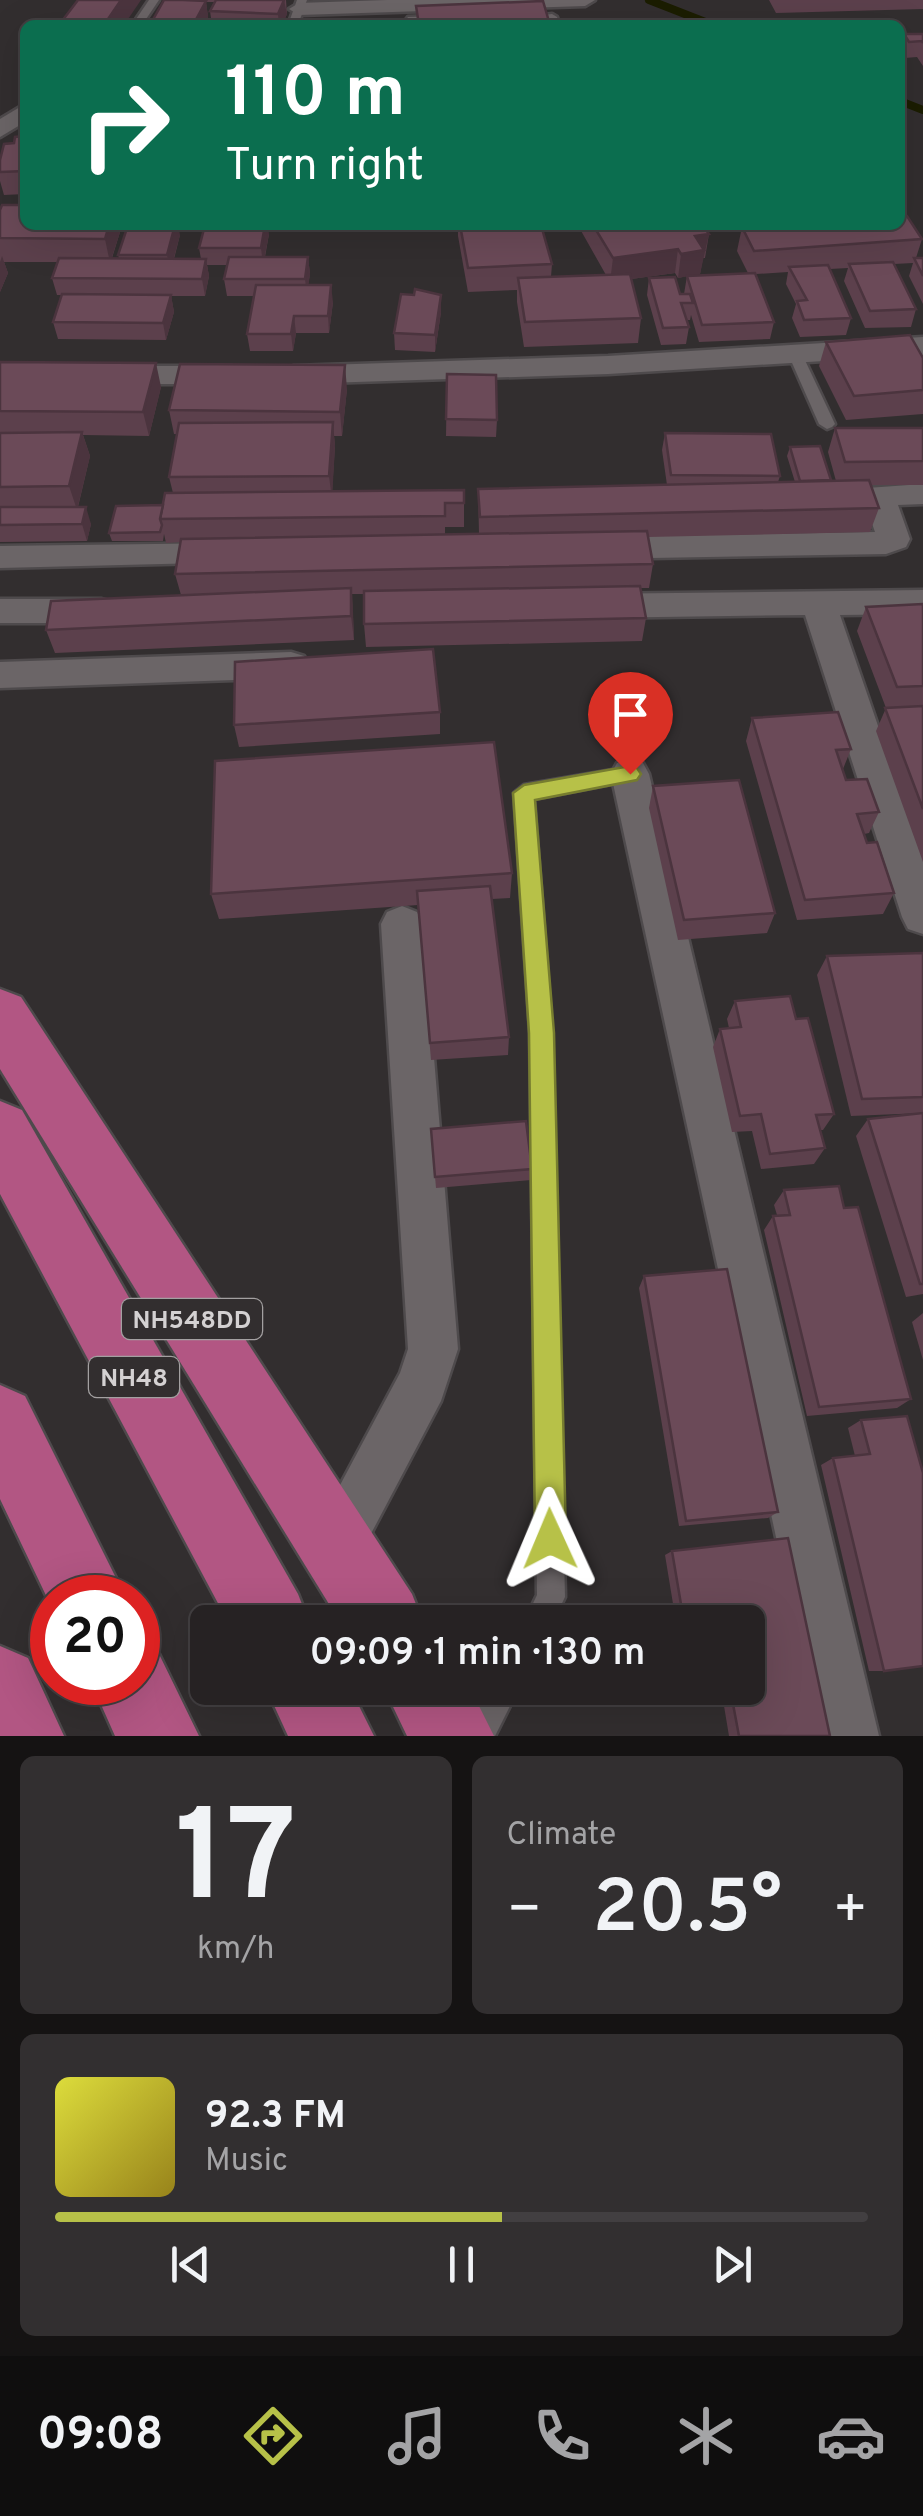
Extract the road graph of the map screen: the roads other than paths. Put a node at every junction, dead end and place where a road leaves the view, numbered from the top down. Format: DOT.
graph roads {
  1 [pos="585,0"];
  2 [pos="298,11"];
  3 [pos="551,15"];
  4 [pos="516,18"];
  5 [pos="462,19"];
  6 [pos="408,20"];
  7 [pos="20,114"];
  8 [pos="0,130"];
  9 [pos="916,351"];
  10 [pos="796,356"];
  11 [pos="0,374"];
  12 [pos="827,424"];
  13 [pos="923,494"];
  14 [pos="878,495"];
  15 [pos="841,496"];
  16 [pos="567,549"];
  17 [pos="254,553"];
  18 [pos="0,557"];
  19 [pos="923,602"];
  20 [pos="818,605"];
  21 [pos="553,606"];
  22 [pos="138,610"];
  23 [pos="0,612"];
  24 [pos="332,663"];
  25 [pos="0,675"];
  26 [pos="630,774"];
  27 [pos="923,917"];
  28 [pos="402,924"];
  29 [pos="0,1016"];
  30 [pos="0,1131"];
  31 [pos="0,1420"];
  32 [pos="336,1545"];
  33 [pos="77,1575"];
  34 [pos="261,1605"];
  35 [pos="373,1605"];
  36 [pos="547,1605"];
  37 [pos="0,1686"];
  38 [pos="142,1705"];
  39 [pos="316,1705"];
  40 [pos="434,1705"];
  41 [pos="495,1705"];
  42 [pos="23,1736"];
  43 [pos="158,1736"];
  44 [pos="333,1736"];
  45 [pos="453,1736"];
  46 [pos="479,1736"];
  47 [pos="848,1736"];
  1 -- 3 [label="street"];
  2 -- 3 [label="street"];
  3 -- 4 [label="lane"];
  5 -- 6 [label="lane"];
  7 -- 8 [label="street"];
  9 -- 10 [label="street"];
  10 -- 11 [label="street"];
  10 -- 12 [label="lane"];
  13 -- 14 [label="street"];
  14 -- 15 [label="street"];
  14 -- 16 [label="street"];
  17 -- 18 [label="street"];
  19 -- 20 [label="street"];
  20 -- 21 [label="street"];
  20 -- 27 [label="street"];
  22 -- 23 [label="street"];
  24 -- 25 [label="street"];
  26 -- 36 [label="lane"];
  26 -- 47 [label="street"];
  28 -- 32 [label="street"];
  29 -- 32 [label="highway, NH548DD"];
  30 -- 34 [label="highway, NH48"];
  31 -- 33 [label="highway"];
  32 -- 35 [label="highway, NH548DD"];
  37 -- 42 [label="highway"];
  38 -- 43 [label="highway"];
  39 -- 44 [label="highway"];
  40 -- 45 [label="highway"];
  41 -- 46 [label="lane"];
}
